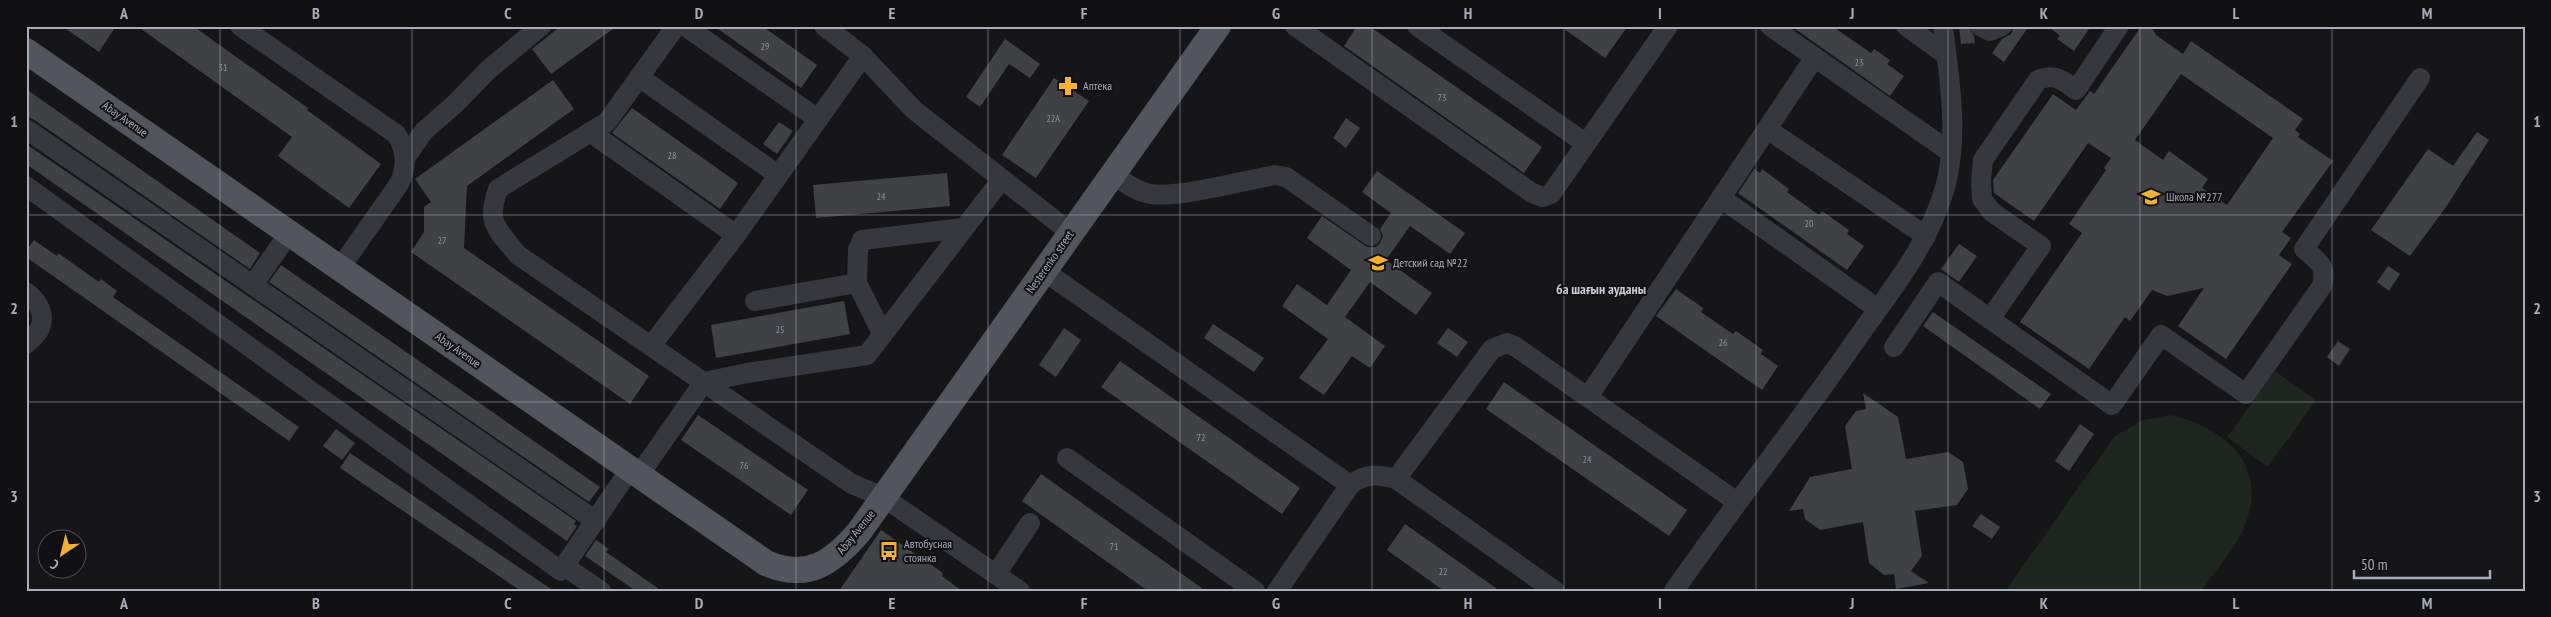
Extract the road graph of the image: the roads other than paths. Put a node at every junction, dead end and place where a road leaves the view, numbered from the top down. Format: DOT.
graph roads {
  1 [pos="240,26"];
  2 [pos="541,26"];
  3 [pos="676,26"];
  4 [pos="685,26"];
  5 [pos="824,26"];
  6 [pos="1218,26"];
  7 [pos="1295,26"];
  8 [pos="1417,26"];
  9 [pos="1770,26"];
  10 [pos="1906,26"];
  11 [pos="1942,26"];
  12 [pos="1980,26"];
  13 [pos="2002,26"];
  14 [pos="2119,26"];
  15 [pos="1666,27"];
  16 [pos="27,52"];
  17 [pos="1946,55"];
  18 [pos="863,56"];
  19 [pos="1815,57"];
  20 [pos="639,77"];
  21 [pos="2420,78"];
  22 [pos="818,119"];
  23 [pos="26,129"];
  24 [pos="1767,129"];
  25 [pos="590,132"];
  26 [pos="1585,143"];
  27 [pos="1950,152"];
  28 [pos="405,158"];
  29 [pos="1113,173"];
  30 [pos="778,175"];
  31 [pos="1002,179"];
  32 [pos="26,186"];
  33 [pos="1721,198"];
  34 [pos="964,228"];
  35 [pos="289,233"];
  36 [pos="1071,233"];
  37 [pos="736,235"];
  38 [pos="1371,236"];
  39 [pos="1926,236"];
  40 [pos="340,268"];
  41 [pos="1044,271"];
  42 [pos="857,283"];
  43 [pos="253,285"];
  44 [pos="26,292"];
  45 [pos="755,300"];
  46 [pos="1878,309"];
  47 [pos="1990,319"];
  48 [pos="881,335"];
  49 [pos="26,344"];
  50 [pos="651,346"];
  51 [pos="1894,347"];
  52 [pos="704,382"];
  53 [pos="1588,397"];
  54 [pos="1067,458"];
  55 [pos="635,472"];
  56 [pos="1396,479"];
  57 [pos="1350,485"];
  58 [pos="883,497"];
  59 [pos="1737,502"];
  60 [pos="596,521"];
  61 [pos="1030,523"];
  62 [pos="563,569"];
  63 [pos="996,574"];
  64 [pos="601,591"];
  65 [pos="1020,591"];
  66 [pos="1255,591"];
  67 [pos="1277,591"];
  68 [pos="1555,591"];
  69 [pos="1674,591"];
  1 -- 28 [label="street"];
  2 -- 28 [label="street"];
  3 -- 20 [label="street"];
  4 -- 22 [label="street"];
  5 -- 18 [label="street"];
  6 -- 29 [label="main road, Nesterenko street"];
  7 -- 26 [label="street"];
  8 -- 26 [label="street"];
  9 -- 19 [label="street"];
  10 -- 17 [label="street"];
  11 -- 17 [label="street"];
  12 -- 13 [label="street"];
  14 -- 47 [label="street"];
  15 -- 26 [label="street"];
  16 -- 35 [label="main road, Abay Avenue"];
  17 -- 27 [label="street"];
  18 -- 22 [label="street"];
  18 -- 31 [label="street"];
  19 -- 24 [label="street"];
  19 -- 27 [label="street"];
  20 -- 25 [label="street"];
  20 -- 30 [label="street"];
  21 -- 47 [label="street"];
  22 -- 30 [label="street"];
  23 -- 43 [label="street"];
  24 -- 33 [label="street"];
  24 -- 39 [label="street"];
  25 -- 37 [label="street"];
  25 -- 50 [label="street"];
  27 -- 39 [label="street"];
  28 -- 40 [label="street"];
  29 -- 36 [label="main road, Nesterenko street"];
  29 -- 38 [label="street"];
  30 -- 37 [label="street"];
  31 -- 34 [label="street"];
  31 -- 36 [label="street"];
  32 -- 62 [label="street"];
  33 -- 46 [label="street"];
  33 -- 53 [label="street"];
  34 -- 42 [label="street"];
  34 -- 48 [label="street"];
  35 -- 40 [label="main road, Abay Avenue"];
  35 -- 43 [label="street"];
  36 -- 41 [label="main road, Nesterenko street"];
  37 -- 50 [label="street"];
  39 -- 46 [label="street"];
  40 -- 55 [label="main road, Abay Avenue"];
  41 -- 57 [label="street"];
  41 -- 58 [label="main road, Nesterenko street"];
  42 -- 45 [label="street"];
  42 -- 48 [label="street"];
  43 -- 60 [label="street"];
  44 -- 49 [label="street"];
  46 -- 59 [label="street"];
  47 -- 51 [label="street"];
  48 -- 52 [label="street"];
  50 -- 52 [label="street"];
  52 -- 55 [label="street"];
  52 -- 58 [label="street"];
  53 -- 56 [label="street"];
  53 -- 59 [label="street"];
  54 -- 66 [label="street"];
  55 -- 58 [label="main road, Abay Avenue"];
  55 -- 60 [label="street"];
  56 -- 57 [label="street"];
  56 -- 68 [label="street"];
  57 -- 67 [label="street"];
  58 -- 63 [label="street"];
  59 -- 69 [label="street"];
  60 -- 62 [label="street"];
  61 -- 63 [label="street"];
  62 -- 64 [label="street"];
  63 -- 65 [label="street"];
}
